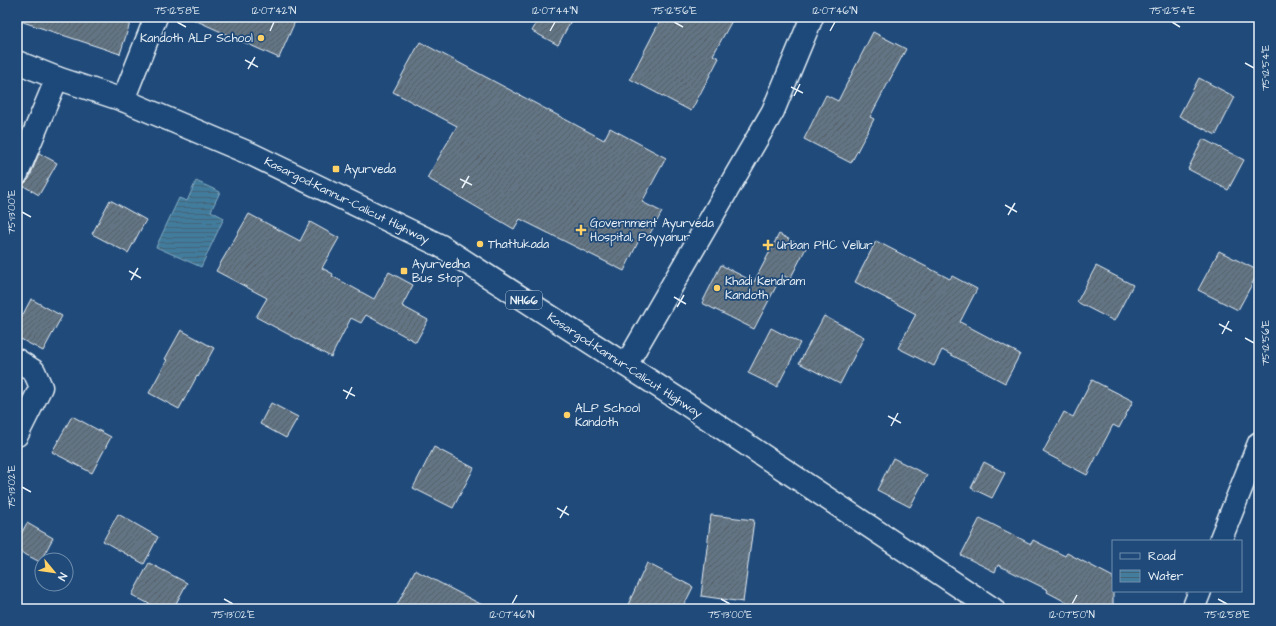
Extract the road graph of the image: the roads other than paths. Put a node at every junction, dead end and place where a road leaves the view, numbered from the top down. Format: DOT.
graph roads {
  1 [pos="156,17"];
  2 [pos="812,17"];
  3 [pos="17,62"];
  4 [pos="57,78"];
  5 [pos="123,100"];
  6 [pos="17,174"];
  7 [pos="17,360"];
  8 [pos="626,366"];
  9 [pos="17,434"];
  10 [pos="1259,443"];
  11 [pos="1220,540"];
  12 [pos="1200,592"];
  13 [pos="993,609"];
  14 [pos="1193,609"];
  1 -- 5 [label="main road"];
  2 -- 8 [label="main road"];
  3 -- 4 [label="main road, Kasargod-Kannur-Calicut Highway / NH66"];
  4 -- 5 [label="main road, Kasargod-Kannur-Calicut Highway / NH66"];
  4 -- 6 [label="main road"];
  5 -- 8 [label="main road, Kasargod-Kannur-Calicut Highway / NH66"];
  7 -- 9 [label="main road"];
  8 -- 13 [label="main road, Kasargod-Kannur-Calicut Highway / NH66"];
  10 -- 11 [label="main road"];
  12 -- 14 [label="main road"];
}
